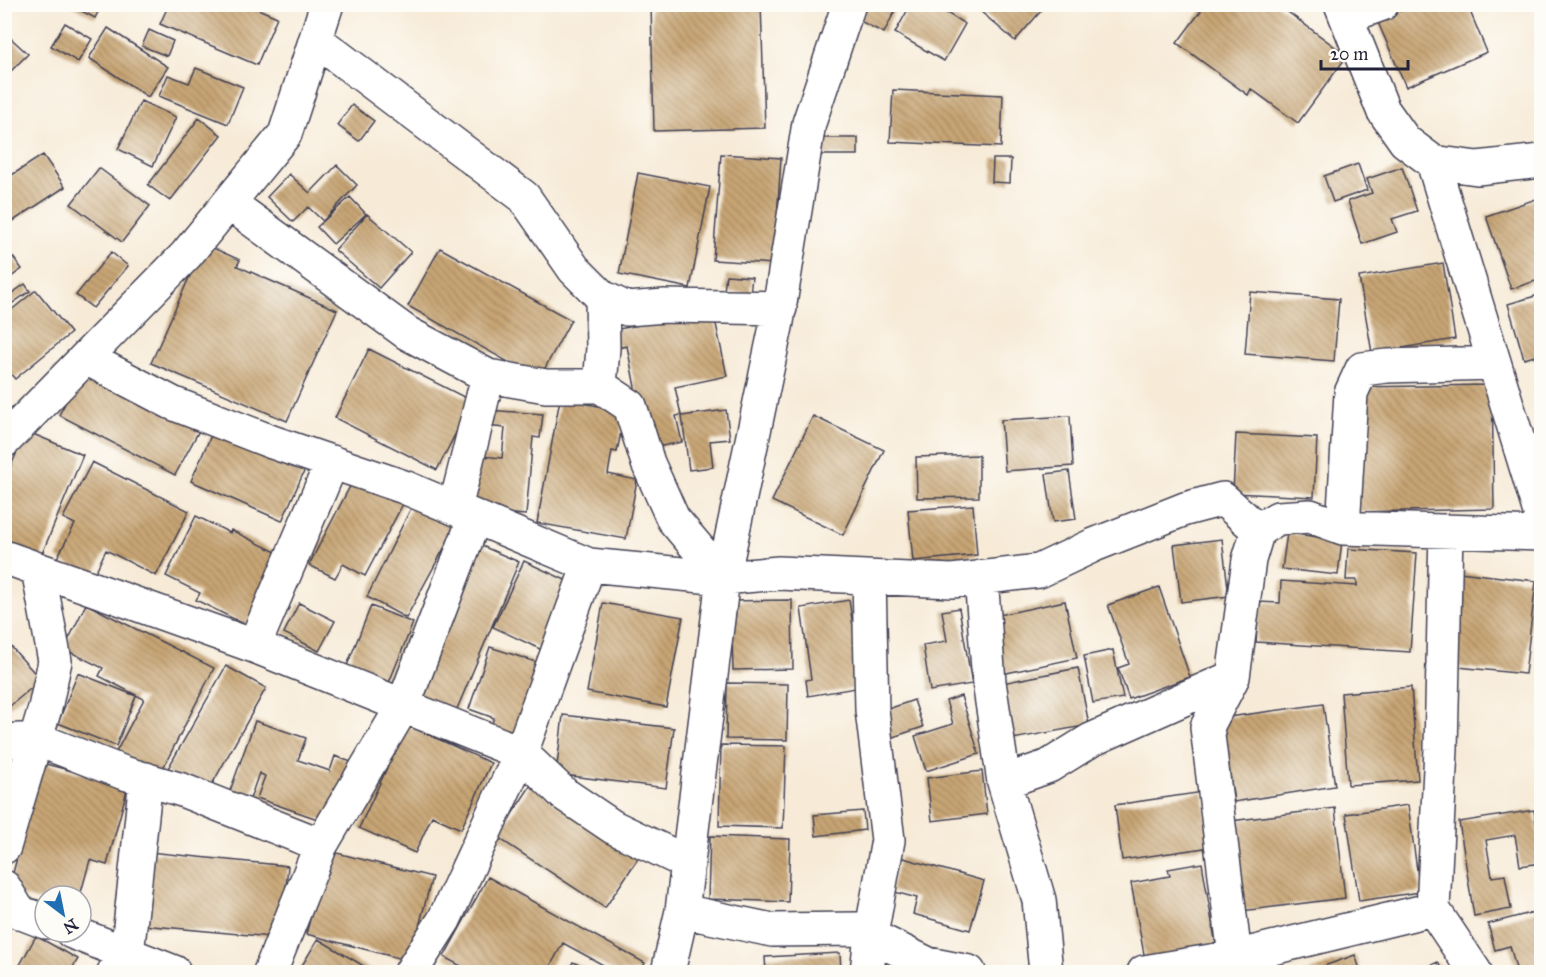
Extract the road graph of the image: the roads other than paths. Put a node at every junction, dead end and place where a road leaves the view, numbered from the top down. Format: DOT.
graph roads {
  1 [pos="327,4"];
  2 [pos="849,4"];
  3 [pos="1382,4"];
  4 [pos="1344,11"];
  5 [pos="316,40"];
  6 [pos="1542,161"];
  7 [pos="1433,162"];
  8 [pos="229,203"];
  9 [pos="602,297"];
  10 [pos="780,308"];
  11 [pos="86,358"];
  12 [pos="1494,363"];
  13 [pos="488,376"];
  14 [pos="600,386"];
  15 [pos="4,441"];
  16 [pos="332,462"];
  17 [pos="465,512"];
  18 [pos="1542,519"];
  19 [pos="1343,528"];
  20 [pos="1258,530"];
  21 [pos="1446,531"];
  22 [pos="1542,534"];
  23 [pos="4,557"];
  24 [pos="589,565"];
  25 [pos="38,569"];
  26 [pos="981,577"];
  27 [pos="869,578"];
  28 [pos="723,579"];
  29 [pos="254,646"];
  30 [pos="1233,677"];
  31 [pos="403,706"];
  32 [pos="20,740"];
  33 [pos="521,753"];
  34 [pos="146,779"];
  35 [pos="1005,782"];
  36 [pos="321,845"];
  37 [pos="4,847"];
  38 [pos="688,862"];
  39 [pos="5,888"];
  40 [pos="1433,909"];
  41 [pos="682,911"];
  42 [pos="33,917"];
  43 [pos="871,936"];
  44 [pos="91,944"];
  45 [pos="1234,957"];
  46 [pos="121,963"];
  47 [pos="930,968"];
  48 [pos="174,972"];
  49 [pos="270,972"];
  50 [pos="411,972"];
  51 [pos="668,972"];
  52 [pos="867,972"];
  53 [pos="969,972"];
  54 [pos="1046,972"];
  55 [pos="1144,972"];
  56 [pos="1475,972"];
  1 -- 5 [label="street"];
  2 -- 10 [label="street"];
  3 -- 4 [label="street"];
  4 -- 7 [label="street"];
  5 -- 8 [label="street"];
  5 -- 9 [label="street"];
  6 -- 7 [label="street"];
  7 -- 12 [label="street"];
  8 -- 11 [label="street"];
  8 -- 13 [label="street"];
  9 -- 10 [label="street"];
  9 -- 14 [label="street"];
  10 -- 28 [label="street"];
  11 -- 15 [label="street"];
  11 -- 16 [label="street"];
  12 -- 18 [label="street"];
  12 -- 19 [label="street"];
  13 -- 14 [label="street"];
  13 -- 17 [label="street"];
  14 -- 28 [label="street"];
  16 -- 17 [label="street"];
  16 -- 29 [label="street"];
  17 -- 24 [label="street"];
  17 -- 31 [label="street"];
  19 -- 20 [label="street"];
  19 -- 21 [label="street"];
  20 -- 26 [label="street"];
  20 -- 30 [label="street"];
  21 -- 22 [label="street"];
  21 -- 40 [label="street"];
  23 -- 25 [label="street"];
  24 -- 28 [label="street"];
  24 -- 33 [label="street"];
  25 -- 29 [label="street"];
  25 -- 32 [label="street"];
  26 -- 27 [label="street"];
  26 -- 35 [label="street"];
  27 -- 28 [label="street"];
  27 -- 43 [label="street"];
  28 -- 38 [label="street"];
  29 -- 31 [label="street"];
  30 -- 35 [label="street"];
  30 -- 45 [label="street"];
  31 -- 33 [label="street"];
  31 -- 36 [label="street"];
  32 -- 34 [label="street"];
  32 -- 37 [label="street"];
  33 -- 38 [label="street"];
  33 -- 50 [label="street"];
  34 -- 36 [label="street"];
  34 -- 46 [label="street"];
  35 -- 54 [label="street"];
  36 -- 49 [label="street"];
  38 -- 41 [label="street"];
  39 -- 42 [label="street"];
  40 -- 45 [label="street"];
  40 -- 56 [label="street"];
  41 -- 43 [label="street"];
  41 -- 51 [label="street"];
  43 -- 47 [label="street"];
  43 -- 52 [label="street"];
  44 -- 46 [label="street"];
  45 -- 55 [label="street"];
  46 -- 48 [label="street"];
  47 -- 53 [label="street"];
}
